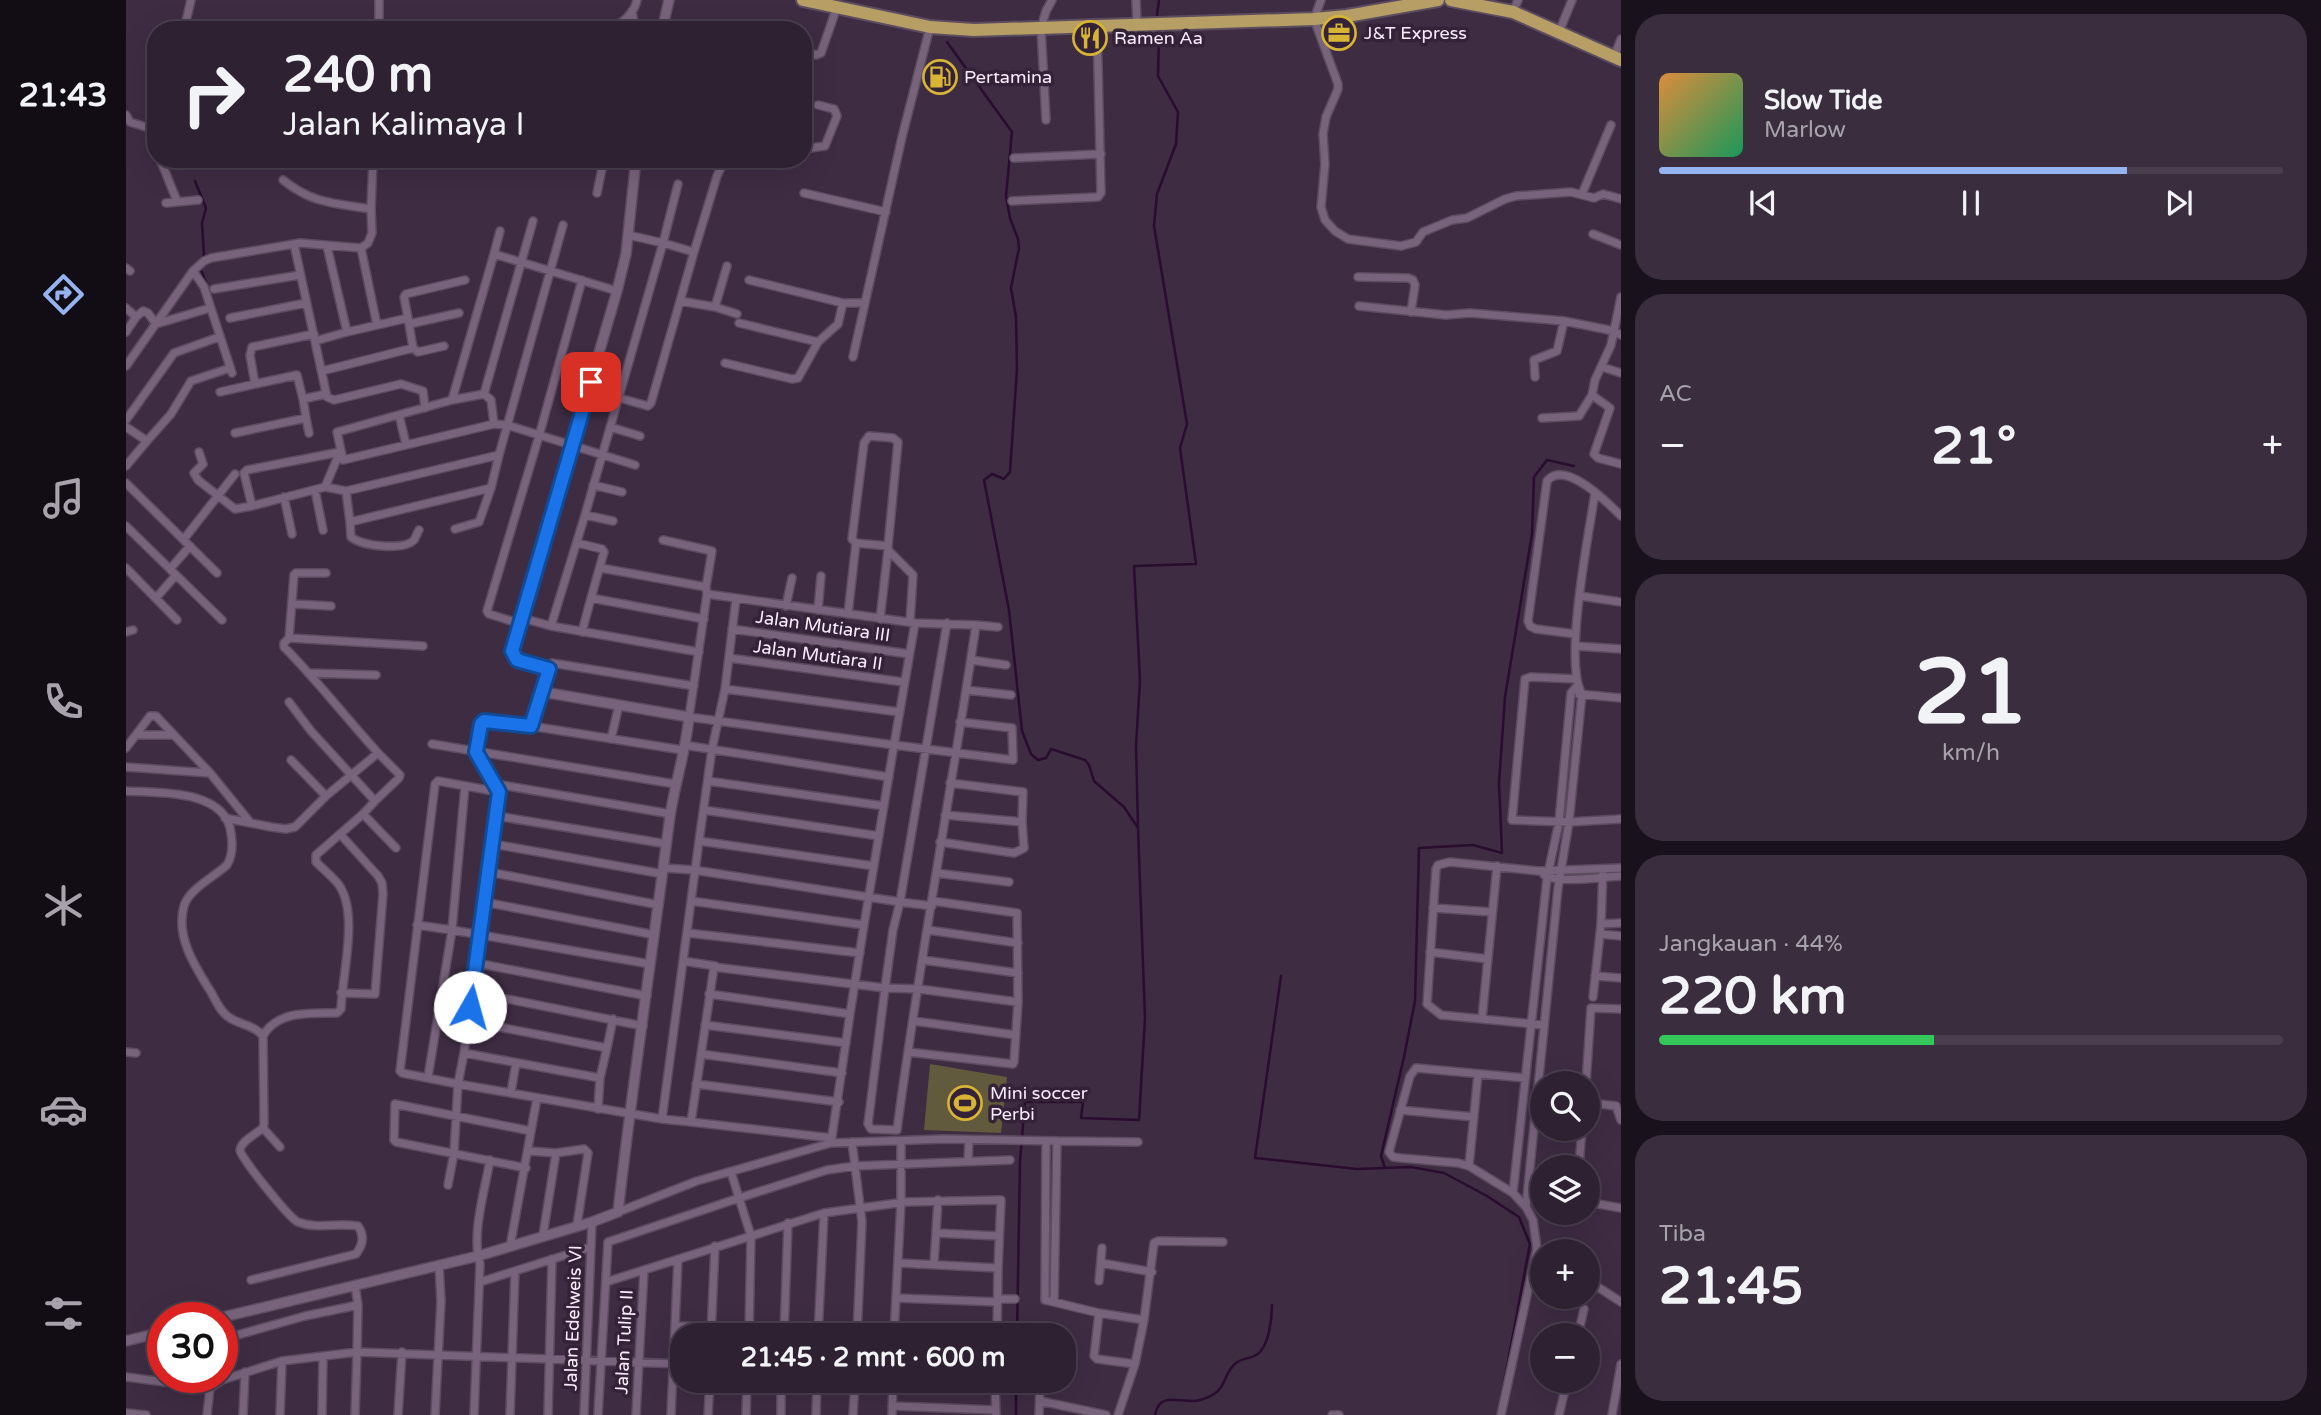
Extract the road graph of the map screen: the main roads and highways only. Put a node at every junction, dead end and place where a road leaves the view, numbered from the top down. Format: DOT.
graph roads {
  1 [pos="803,0"];
  2 [pos="1438,0"];
  3 [pos="1451,0"];
  4 [pos="1406,2"];
  5 [pos="845,6"];
  6 [pos="1516,6"];
  7 [pos="1618,59"];
  1 -- 5 [label="highway"];
  2 -- 4 [label="highway"];
  3 -- 6 [label="highway"];
  4 -- 5 [label="highway"];
  6 -- 7 [label="highway"];
}
